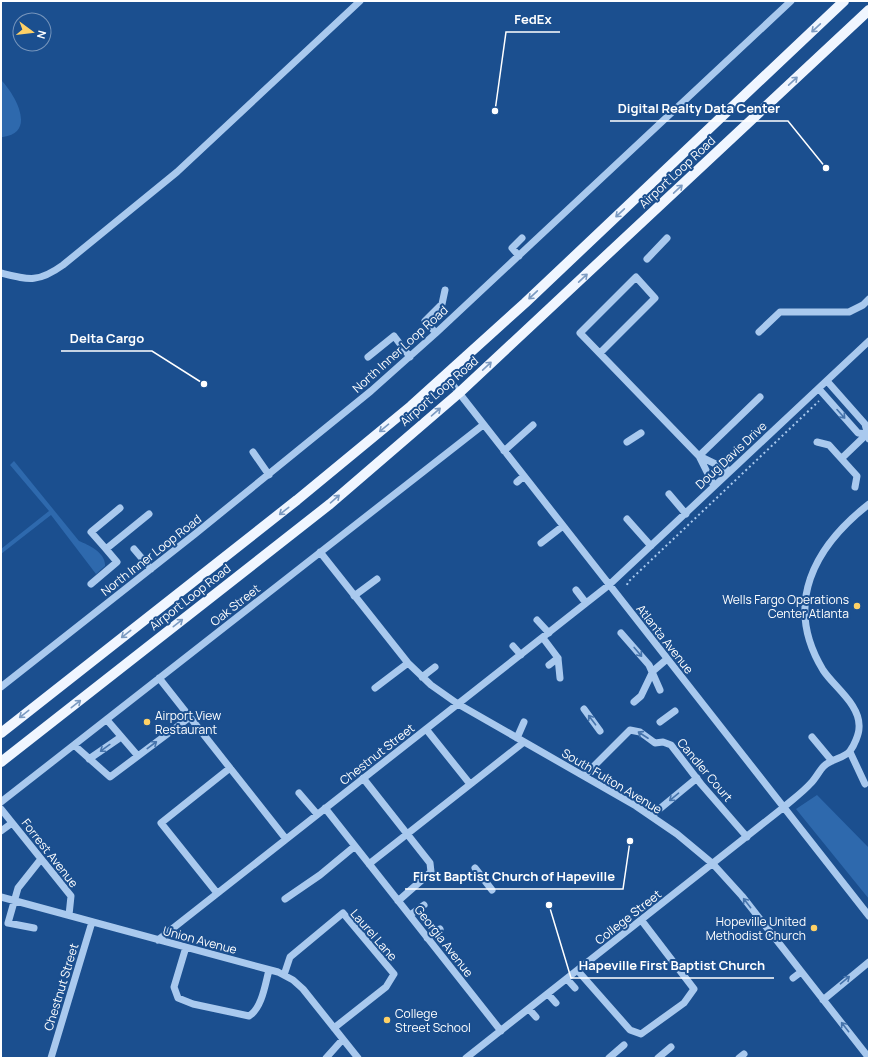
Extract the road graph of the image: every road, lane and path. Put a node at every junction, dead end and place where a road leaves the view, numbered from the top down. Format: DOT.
graph roads {
  1 [pos="360,1"];
  2 [pos="791,1"];
  3 [pos="844,1"];
  4 [pos="869,10"];
  5 [pos="522,238"];
  6 [pos="667,238"];
  7 [pos="519,256"];
  8 [pos="646,259"];
  9 [pos="1,273"];
  10 [pos="445,290"];
  11 [pos="869,299"];
  12 [pos="759,332"];
  13 [pos="436,333"];
  14 [pos="869,342"];
  15 [pos="600,353"];
  16 [pos="368,357"];
  17 [pos="410,357"];
  18 [pos="445,375"];
  19 [pos="827,381"];
  20 [pos="819,389"];
  21 [pos="459,393"];
  22 [pos="825,396"];
  23 [pos="760,397"];
  24 [pos="483,425"];
  25 [pos="533,425"];
  26 [pos="641,433"];
  27 [pos="868,435"];
  28 [pos="627,442"];
  29 [pos="817,442"];
  30 [pos="504,451"];
  31 [pos="253,452"];
  32 [pos="699,456"];
  33 [pos="842,458"];
  34 [pos="730,471"];
  35 [pos="269,475"];
  36 [pos="524,476"];
  37 [pos="518,482"];
  38 [pos="714,486"];
  39 [pos="855,487"];
  40 [pos="668,494"];
  41 [pos="869,504"];
  42 [pos="120,508"];
  43 [pos="148,514"];
  44 [pos="686,514"];
  45 [pos="626,518"];
  46 [pos="563,526"];
  47 [pos="541,543"];
  48 [pos="651,546"];
  49 [pos="106,549"];
  50 [pos="134,549"];
  51 [pos="320,552"];
  52 [pos="151,569"];
  53 [pos="377,579"];
  54 [pos="91,584"];
  55 [pos="609,585"];
  56 [pos="627,586"];
  57 [pos="576,590"];
  58 [pos="354,596"];
  59 [pos="586,603"];
  60 [pos="537,620"];
  61 [pos="621,633"];
  62 [pos="546,635"];
  63 [pos="513,646"];
  64 [pos="521,655"];
  65 [pos="558,658"];
  66 [pos="667,659"];
  67 [pos="408,663"];
  68 [pos="549,665"];
  69 [pos="435,667"];
  70 [pos="653,671"];
  71 [pos="422,677"];
  72 [pos="159,678"];
  73 [pos="560,678"];
  74 [pos="1,687"];
  75 [pos="375,688"];
  76 [pos="660,690"];
  77 [pos="634,702"];
  78 [pos="458,704"];
  79 [pos="584,709"];
  80 [pos="675,711"];
  81 [pos="190,717"];
  82 [pos="107,720"];
  83 [pos="524,722"];
  84 [pos="660,722"];
  85 [pos="426,729"];
  86 [pos="600,731"];
  87 [pos="1,733"];
  88 [pos="812,736"];
  89 [pos="121,737"];
  90 [pos="517,738"];
  91 [pos="524,742"];
  92 [pos="74,746"];
  93 [pos="850,752"];
  94 [pos="138,756"];
  95 [pos="90,760"];
  96 [pos="832,761"];
  97 [pos="1,762"];
  98 [pos="230,768"];
  99 [pos="584,776"];
  100 [pos="363,778"];
  101 [pos="697,778"];
  102 [pos="470,784"];
  103 [pos="865,784"];
  104 [pos="299,793"];
  105 [pos="1,802"];
  106 [pos="784,807"];
  107 [pos="325,808"];
  108 [pos="1,809"];
  109 [pos="317,814"];
  110 [pos="651,816"];
  111 [pos="12,822"];
  112 [pos="1,831"];
  113 [pos="407,834"];
  114 [pos="747,837"];
  115 [pos="286,839"];
  116 [pos="355,846"];
  117 [pos="41,859"];
  118 [pos="369,864"];
  119 [pos="713,864"];
  120 [pos="475,868"];
  121 [pos="492,890"];
  122 [pos="217,893"];
  123 [pos="1,897"];
  124 [pos="286,899"];
  125 [pos="15,900"];
  126 [pos="398,901"];
  127 [pos="424,905"];
  128 [pos="69,915"];
  129 [pos="410,916"];
  130 [pos="869,916"];
  131 [pos="642,921"];
  132 [pos="92,922"];
  133 [pos="34,928"];
  134 [pos="440,929"];
  135 [pos="427,938"];
  136 [pos="158,940"];
  137 [pos="186,947"];
  138 [pos="869,962"];
  139 [pos="269,970"];
  140 [pos="578,971"];
  141 [pos="801,972"];
  142 [pos="284,975"];
  143 [pos="793,978"];
  144 [pos="567,979"];
  145 [pos="575,988"];
  146 [pos="548,994"];
  147 [pos="818,998"];
  148 [pos="556,1003"];
  149 [pos="529,1009"];
  150 [pos="536,1017"];
  151 [pos="334,1028"];
  152 [pos="501,1031"];
  153 [pos="343,1039"];
  154 [pos="624,1045"];
  155 [pos="671,1047"];
  156 [pos="51,1058"];
  157 [pos="326,1058"];
  158 [pos="358,1058"];
  159 [pos="466,1058"];
  160 [pos="609,1058"];
  161 [pos="658,1058"];
  162 [pos="869,1058"];
  1 -- 9 [label="street"];
  2 -- 7 [label="street, North Inner Loop Road"];
  3 -- 18 [label="main road, Airport Loop Road, one-way"];
  21 -- 4 [label="main road, Airport Loop Road, one-way"];
  5 -- 7 [label="street"];
  6 -- 8 [label="street"];
  7 -- 13 [label="street, North Inner Loop Road"];
  10 -- 13 [label="street"];
  11 -- 12 [label="street"];
  13 -- 17 [label="street, North Inner Loop Road"];
  14 -- 19 [label="street, Doug Davis Drive"];
  15 -- 15 [label="street"];
  15 -- 32 [label="street"];
  16 -- 17 [label="street"];
  17 -- 35 [label="street, North Inner Loop Road"];
  18 -- 21 [label="street, Atlanta Avenue"];
  18 -- 87 [label="main road, Airport Loop Road, one-way"];
  19 -- 20 [label="street, Doug Davis Drive"];
  19 -- 27 [label="street"];
  20 -- 22 [label="street"];
  20 -- 34 [label="street, Doug Davis Drive"];
  21 -- 24 [label="street, Atlanta Avenue"];
  97 -- 21 [label="main road, Airport Loop Road, one-way"];
  22 -- 27 [label="street, one-way"];
  22 -- 56 [label="path"];
  23 -- 32 [label="street"];
  24 -- 30 [label="street, Atlanta Avenue"];
  24 -- 51 [label="street, Oak Street"];
  25 -- 30 [label="street"];
  26 -- 28 [label="street"];
  27 -- 33 [label="street"];
  29 -- 33 [label="street"];
  30 -- 36 [label="street, Atlanta Avenue"];
  31 -- 35 [label="street"];
  32 -- 34 [label="street"];
  32 -- 38 [label="street"];
  33 -- 39 [label="street"];
  34 -- 38 [label="street, Doug Davis Drive"];
  35 -- 52 [label="street, North Inner Loop Road"];
  36 -- 37 [label="street"];
  36 -- 46 [label="street, Atlanta Avenue"];
  38 -- 44 [label="street, Doug Davis Drive"];
  40 -- 44 [label="street"];
  41 -- 93 [label="street"];
  42 -- 49 [label="street"];
  43 -- 49 [label="street"];
  44 -- 48 [label="street, Doug Davis Drive"];
  45 -- 48 [label="street"];
  46 -- 47 [label="street"];
  46 -- 55 [label="street, Atlanta Avenue"];
  48 -- 55 [label="street, Doug Davis Drive"];
  49 -- 54 [label="street"];
  50 -- 52 [label="street"];
  51 -- 58 [label="street, South Fulton Avenue"];
  51 -- 72 [label="street, Oak Street"];
  52 -- 74 [label="street, North Inner Loop Road"];
  53 -- 58 [label="street"];
  55 -- 59 [label="street, Chestnut Street"];
  55 -- 66 [label="street, Atlanta Avenue"];
  57 -- 59 [label="street"];
  58 -- 67 [label="street, South Fulton Avenue"];
  59 -- 62 [label="street, Chestnut Street"];
  60 -- 62 [label="street"];
  61 -- 70 [label="street, one-way"];
  62 -- 64 [label="street, Chestnut Street"];
  62 -- 65 [label="street"];
  63 -- 64 [label="street"];
  64 -- 78 [label="street, Chestnut Street"];
  65 -- 68 [label="street"];
  65 -- 73 [label="street"];
  66 -- 70 [label="street"];
  66 -- 106 [label="street, Atlanta Avenue"];
  67 -- 71 [label="street, South Fulton Avenue"];
  67 -- 75 [label="street"];
  69 -- 71 [label="street"];
  70 -- 76 [label="street"];
  70 -- 77 [label="street"];
  71 -- 78 [label="street, South Fulton Avenue"];
  72 -- 81 [label="street"];
  72 -- 82 [label="street, Oak Street"];
  78 -- 85 [label="street, Chestnut Street"];
  78 -- 90 [label="street, South Fulton Avenue"];
  86 -- 79 [label="street, one-way"];
  80 -- 84 [label="street"];
  94 -- 81 [label="street, one-way"];
  81 -- 98 [label="street"];
  82 -- 89 [label="street"];
  82 -- 92 [label="street, Oak Street"];
  83 -- 90 [label="street"];
  85 -- 100 [label="street, Chestnut Street"];
  85 -- 102 [label="street"];
  88 -- 96 [label="street"];
  89 -- 94 [label="street"];
  89 -- 95 [label="street, one-way"];
  90 -- 91 [label="street, South Fulton Avenue"];
  91 -- 99 [label="street, South Fulton Avenue"];
  91 -- 102 [label="street"];
  92 -- 95 [label="street"];
  92 -- 105 [label="street, Oak Street"];
  93 -- 96 [label="street, College Street"];
  93 -- 103 [label="street"];
  94 -- 95 [label="street"];
  96 -- 106 [label="street, College Street"];
  98 -- 115 [label="street"];
  98 -- 122 [label="street"];
  101 -- 99 [label="street, Candler Court, one-way"];
  99 -- 110 [label="street, South Fulton Avenue"];
  100 -- 107 [label="street, Chestnut Street"];
  100 -- 113 [label="street"];
  101 -- 110 [label="street, one-way"];
  101 -- 114 [label="street, Candler Court"];
  102 -- 113 [label="street"];
  104 -- 109 [label="street"];
  106 -- 114 [label="street, College Street"];
  106 -- 130 [label="street, Atlanta Avenue"];
  107 -- 109 [label="street, Chestnut Street"];
  107 -- 116 [label="street, Georgia Avenue"];
  108 -- 111 [label="street, Forrest Avenue"];
  109 -- 115 [label="street, Chestnut Street"];
  110 -- 119 [label="street, South Fulton Avenue"];
  111 -- 112 [label="street"];
  111 -- 117 [label="street, Forrest Avenue"];
  113 -- 118 [label="street"];
  113 -- 126 [label="street"];
  114 -- 119 [label="street, College Street"];
  115 -- 122 [label="street, Chestnut Street"];
  116 -- 118 [label="street, Georgia Avenue"];
  116 -- 124 [label="street"];
  117 -- 125 [label="street"];
  117 -- 128 [label="street, Forrest Avenue"];
  118 -- 126 [label="street, Georgia Avenue"];
  119 -- 131 [label="street, College Street"];
  141 -- 119 [label="street, South Fulton Avenue, one-way"];
  120 -- 121 [label="street"];
  122 -- 136 [label="street, Chestnut Street"];
  123 -- 125 [label="street, Union Avenue"];
  125 -- 128 [label="street, Union Avenue"];
  125 -- 133 [label="street"];
  126 -- 129 [label="street, Georgia Avenue"];
  127 -- 129 [label="street"];
  128 -- 132 [label="street, Union Avenue"];
  129 -- 135 [label="street, Georgia Avenue"];
  131 -- 140 [label="street, College Street"];
  131 -- 140 [label="street"];
  132 -- 136 [label="street, Union Avenue"];
  132 -- 156 [label="street, Chestnut Street"];
  134 -- 135 [label="street"];
  135 -- 152 [label="street, Georgia Avenue"];
  136 -- 137 [label="street, Union Avenue"];
  137 -- 139 [label="street, Union Avenue"];
  137 -- 139 [label="street"];
  147 -- 138 [label="street, one-way"];
  139 -- 142 [label="street, Union Avenue"];
  140 -- 144 [label="street, College Street"];
  141 -- 143 [label="street"];
  141 -- 147 [label="street, South Fulton Avenue"];
  142 -- 151 [label="street, Union Avenue"];
  142 -- 151 [label="street, Laurel Lane"];
  144 -- 145 [label="street"];
  144 -- 146 [label="street, College Street"];
  146 -- 148 [label="street"];
  146 -- 149 [label="street, College Street"];
  162 -- 147 [label="street, South Fulton Avenue, one-way"];
  149 -- 150 [label="street"];
  149 -- 152 [label="street, College Street"];
  151 -- 153 [label="street, Union Avenue"];
  152 -- 159 [label="street, College Street"];
  153 -- 157 [label="street"];
  153 -- 158 [label="street, Union Avenue"];
  154 -- 160 [label="street"];
  155 -- 161 [label="street"];
}
